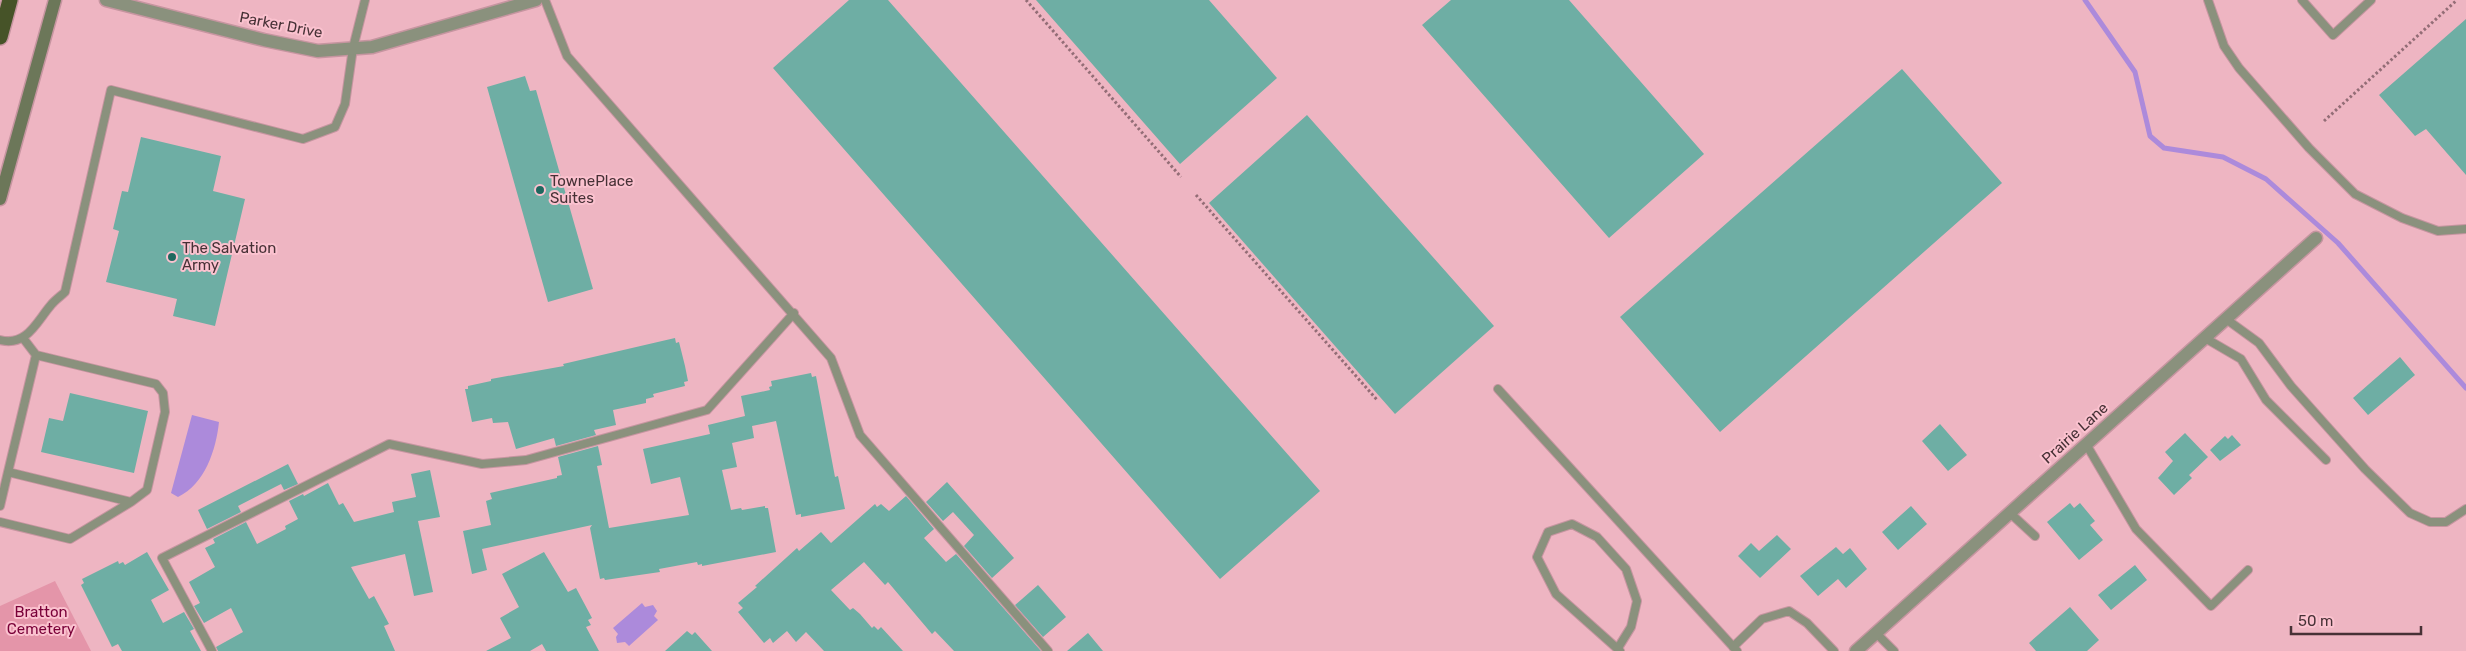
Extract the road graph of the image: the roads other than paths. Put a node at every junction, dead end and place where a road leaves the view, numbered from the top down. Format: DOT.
graph roads {
  1 [pos="3,0"];
  2 [pos="10,0"];
  3 [pos="55,0"];
  4 [pos="106,0"];
  5 [pos="365,0"];
  6 [pos="536,0"];
  7 [pos="545,0"];
  8 [pos="2208,0"];
  9 [pos="2302,0"];
  10 [pos="2367,1"];
  11 [pos="0,17"];
  12 [pos="0,37"];
  13 [pos="353,48"];
  14 [pos="0,199"];
  15 [pos="2466,229"];
  16 [pos="2316,238"];
  17 [pos="794,313"];
  18 [pos="2226,319"];
  19 [pos="23,338"];
  20 [pos="2205,338"];
  21 [pos="0,340"];
  22 [pos="36,355"];
  23 [pos="1498,389"];
  24 [pos="2086,444"];
  25 [pos="2326,460"];
  26 [pos="8,472"];
  27 [pos="131,502"];
  28 [pos="0,506"];
  29 [pos="2466,508"];
  30 [pos="2010,513"];
  31 [pos="0,522"];
  32 [pos="2035,536"];
  33 [pos="2248,570"];
  34 [pos="1876,633"];
  35 [pos="1619,649"];
  36 [pos="1735,649"];
  37 [pos="212,651"];
  38 [pos="1048,651"];
  39 [pos="1834,651"];
  40 [pos="1856,651"];
  41 [pos="1894,651"];
  1 -- 11 [label="highway"];
  2 -- 12 [label="highway"];
  3 -- 14 [label="main road"];
  4 -- 13 [label="street, Parker Drive"];
  5 -- 13 [label="lane"];
  6 -- 13 [label="street, Parker Drive"];
  7 -- 17 [label="lane"];
  8 -- 15 [label="lane"];
  9 -- 10 [label="lane"];
  13 -- 19 [label="lane"];
  16 -- 18 [label="street, Prairie Lane"];
  17 -- 37 [label="lane"];
  17 -- 38 [label="lane"];
  18 -- 20 [label="street, Prairie Lane"];
  18 -- 29 [label="lane"];
  19 -- 21 [label="lane"];
  19 -- 22 [label="lane"];
  20 -- 24 [label="street, Prairie Lane"];
  20 -- 25 [label="lane"];
  22 -- 26 [label="lane"];
  22 -- 27 [label="lane"];
  23 -- 36 [label="lane"];
  24 -- 30 [label="street, Prairie Lane"];
  24 -- 33 [label="lane"];
  26 -- 27 [label="lane"];
  26 -- 28 [label="lane"];
  27 -- 31 [label="lane"];
  30 -- 32 [label="lane"];
  30 -- 34 [label="street, Prairie Lane"];
  34 -- 40 [label="street, Prairie Lane"];
  34 -- 41 [label="lane"];
  35 -- 35 [label="lane"];
  36 -- 39 [label="lane"];
}
